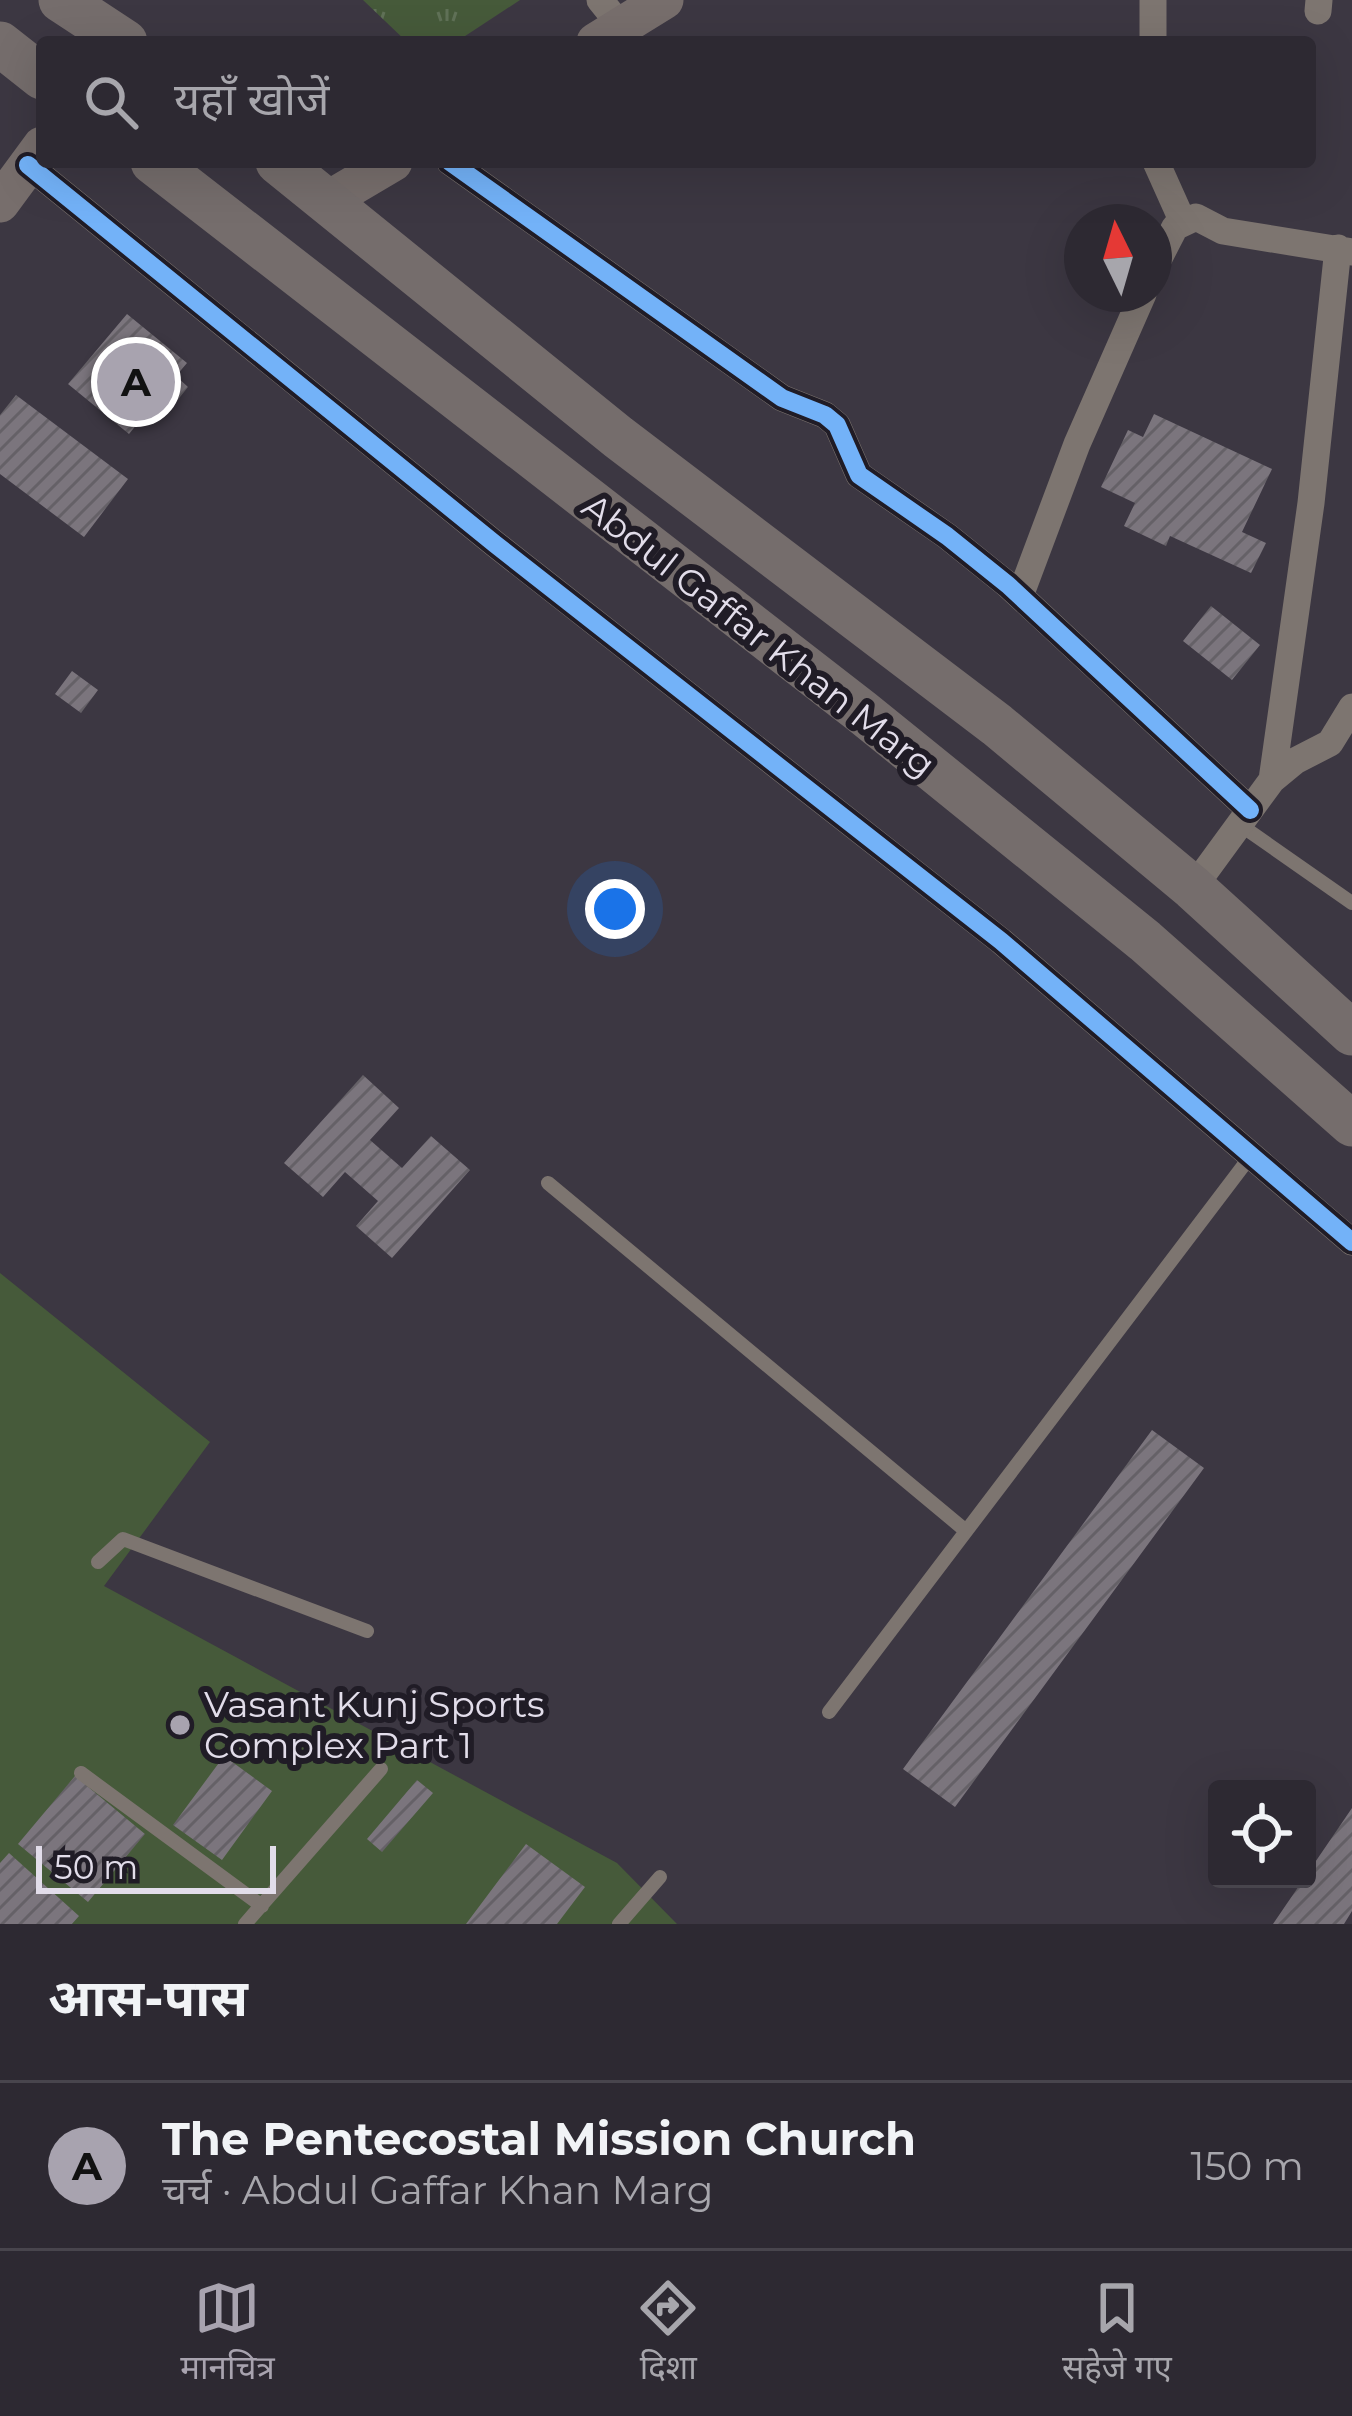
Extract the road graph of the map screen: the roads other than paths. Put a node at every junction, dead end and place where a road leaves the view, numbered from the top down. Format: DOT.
graph roads {
  1 [pos="62,0"];
  2 [pos="664,0"];
  3 [pos="1153,0"];
  4 [pos="606,23"];
  5 [pos="114,36"];
  6 [pos="1153,36"];
  7 [pos="0,44"];
  8 [pos="36,71"];
  9 [pos="35,156"];
  10 [pos="49,168"];
  11 [pos="161,168"];
  12 [pos="286,168"];
  13 [pos="383,168"];
  14 [pos="458,168"];
  15 [pos="1159,168"];
  16 [pos="327,201"];
  17 [pos="0,203"];
  18 [pos="1182,220"];
  19 [pos="1172,232"];
  20 [pos="1345,250"];
  21 [pos="1135,312"];
  22 [pos="1020,596"];
  23 [pos="1352,707"];
  24 [pos="1272,780"];
  25 [pos="1244,817"];
  26 [pos="1193,888"];
  27 [pos="1352,903"];
  28 [pos="1352,1033"];
  29 [pos="1352,1124"];
  30 [pos="1253,1153"];
  31 [pos="548,1183"];
  32 [pos="1352,1242"];
  33 [pos="965,1531"];
  34 [pos="98,1562"];
  35 [pos="368,1631"];
  36 [pos="829,1712"];
  37 [pos="381,1768"];
  38 [pos="81,1773"];
  39 [pos="661,1876"];
  40 [pos="262,1906"];
  41 [pos="245,1924"];
  42 [pos="619,1924"];
  1 -- 5 [label="main road"];
  2 -- 4 [label="street"];
  3 -- 6 [label="street"];
  7 -- 8 [label="main road"];
  9 -- 17 [label="street"];
  10 -- 30 [label="street"];
  11 -- 29 [label="main road, Abdul Gaffar Khan Marg"];
  12 -- 16 [label="main road, Abdul Gaffar Khan Marg"];
  13 -- 16 [label="street"];
  14 -- 22 [label="street"];
  15 -- 18 [label="street"];
  16 -- 26 [label="main road, Abdul Gaffar Khan Marg"];
  18 -- 19 [label="street"];
  18 -- 20 [label="street"];
  20 -- 24 [label="street"];
  21 -- 22 [label="street"];
  22 -- 25 [label="street"];
  23 -- 24 [label="street"];
  24 -- 25 [label="street"];
  25 -- 26 [label="street"];
  25 -- 27 [label="lane"];
  26 -- 28 [label="main road, Abdul Gaffar Khan Marg"];
  30 -- 32 [label="street"];
  30 -- 33 [label="lane"];
  31 -- 33 [label="lane"];
  33 -- 36 [label="lane"];
  34 -- 35 [label="lane"];
  37 -- 40 [label="lane"];
  38 -- 40 [label="lane"];
  39 -- 42 [label="lane"];
  40 -- 41 [label="lane"];
}
